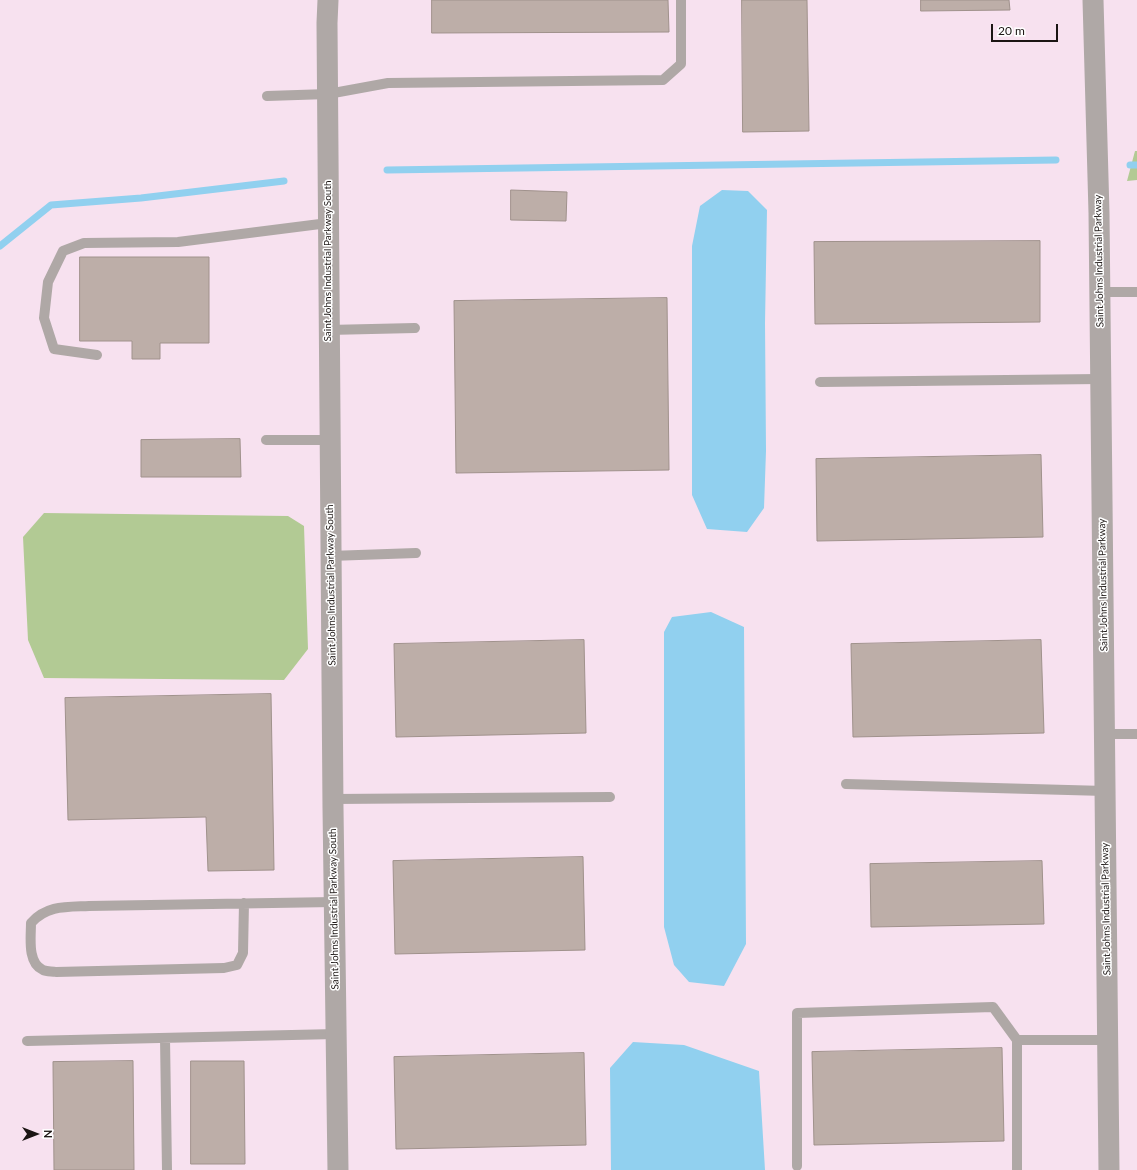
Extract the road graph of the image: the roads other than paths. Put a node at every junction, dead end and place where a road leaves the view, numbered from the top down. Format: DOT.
graph roads {
  1 [pos="328,0"];
  2 [pos="681,0"];
  3 [pos="1093,0"];
  4 [pos="328,94"];
  5 [pos="267,96"];
  6 [pos="328,223"];
  7 [pos="1099,292"];
  8 [pos="1137,292"];
  9 [pos="415,328"];
  10 [pos="328,330"];
  11 [pos="97,355"];
  12 [pos="1100,379"];
  13 [pos="820,382"];
  14 [pos="266,440"];
  15 [pos="329,440"];
  16 [pos="416,553"];
  17 [pos="330,556"];
  18 [pos="1104,734"];
  19 [pos="1137,734"];
  20 [pos="846,784"];
  21 [pos="1105,791"];
  22 [pos="610,797"];
  23 [pos="333,799"];
  24 [pos="334,902"];
  25 [pos="244,903"];
  26 [pos="336,1034"];
  27 [pos="165,1038"];
  28 [pos="1017,1040"];
  29 [pos="1108,1040"];
  30 [pos="27,1041"];
  31 [pos="797,1166"];
  32 [pos="167,1170"];
  33 [pos="338,1170"];
  34 [pos="1017,1170"];
  35 [pos="1109,1170"];
  1 -- 4 [label="street, Saint Johns Industrial Parkway South"];
  2 -- 4 [label="lane"];
  3 -- 7 [label="street, Saint Johns Industrial Parkway"];
  4 -- 5 [label="lane"];
  4 -- 6 [label="street, Saint Johns Industrial Parkway South"];
  6 -- 10 [label="street, Saint Johns Industrial Parkway South"];
  6 -- 11 [label="lane"];
  7 -- 8 [label="lane"];
  7 -- 12 [label="street, Saint Johns Industrial Parkway"];
  9 -- 10 [label="lane"];
  10 -- 15 [label="street, Saint Johns Industrial Parkway South"];
  12 -- 13 [label="lane"];
  12 -- 18 [label="street, Saint Johns Industrial Parkway"];
  14 -- 15 [label="lane"];
  15 -- 17 [label="street, Saint Johns Industrial Parkway South"];
  16 -- 17 [label="lane"];
  17 -- 23 [label="street, Saint Johns Industrial Parkway South"];
  18 -- 19 [label="lane"];
  18 -- 21 [label="street, Saint Johns Industrial Parkway"];
  20 -- 21 [label="lane"];
  21 -- 29 [label="street, Saint Johns Industrial Parkway"];
  22 -- 23 [label="lane"];
  23 -- 24 [label="street, Saint Johns Industrial Parkway South"];
  24 -- 25 [label="lane"];
  24 -- 26 [label="street, Saint Johns Industrial Parkway South"];
  25 -- 25 [label="lane"];
  26 -- 27 [label="lane"];
  26 -- 33 [label="street, Saint Johns Industrial Parkway South"];
  27 -- 30 [label="lane"];
  27 -- 32 [label="lane"];
  28 -- 29 [label="lane"];
  28 -- 31 [label="lane"];
  28 -- 34 [label="lane"];
  29 -- 35 [label="street, Saint Johns Industrial Parkway"];
}
